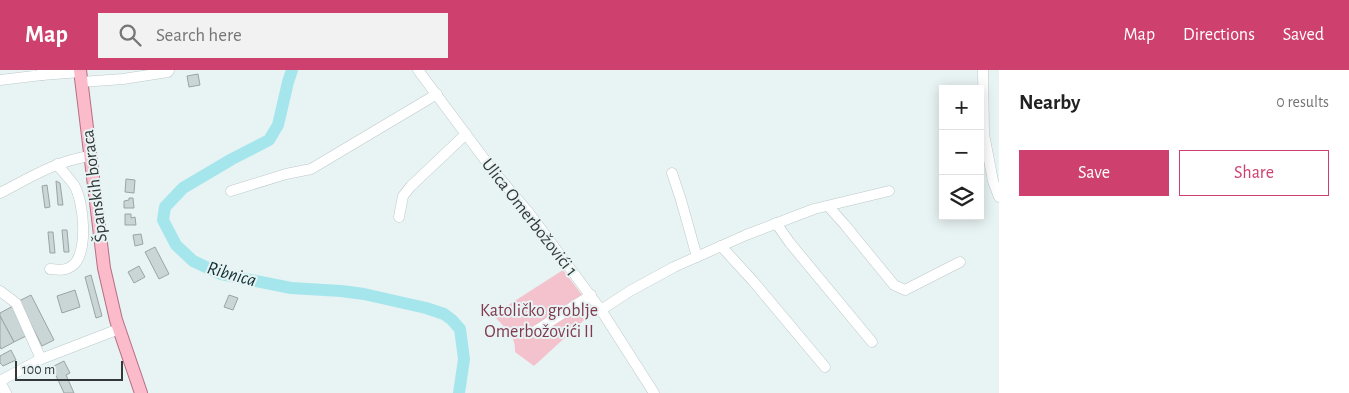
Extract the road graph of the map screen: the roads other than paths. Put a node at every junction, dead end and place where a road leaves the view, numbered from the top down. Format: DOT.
graph roads {
  1 [pos="169,70"];
  2 [pos="418,70"];
  3 [pos="983,70"];
  4 [pos="42,72"];
  5 [pos="81,75"];
  6 [pos="0,80"];
  7 [pos="437,94"];
  8 [pos="466,134"];
  9 [pos="91,156"];
  10 [pos="57,164"];
  11 [pos="672,173"];
  12 [pos="231,191"];
  13 [pos="889,191"];
  14 [pos="0,193"];
  15 [pos="999,197"];
  16 [pos="828,206"];
  17 [pos="399,217"];
  18 [pos="776,223"];
  19 [pos="721,246"];
  20 [pos="697,257"];
  21 [pos="960,262"];
  22 [pos="50,269"];
  23 [pos="0,291"];
  24 [pos="591,296"];
  25 [pos="601,310"];
  26 [pos="119,329"];
  27 [pos="534,332"];
  28 [pos="872,342"];
  29 [pos="41,359"];
  30 [pos="825,367"];
  31 [pos="0,381"];
  32 [pos="6,393"];
  33 [pos="141,393"];
  34 [pos="654,393"];
  1 -- 5 [label="street"];
  2 -- 7 [label="street, Ulica Omerbožovići 1"];
  3 -- 15 [label="street"];
  4 -- 5 [label="street"];
  4 -- 6 [label="street"];
  5 -- 9 [label="main road, Španskih boraca"];
  7 -- 8 [label="street, Ulica Omerbožovići 1"];
  7 -- 12 [label="street"];
  8 -- 17 [label="street"];
  8 -- 24 [label="street, Ulica Omerbožovići 1"];
  9 -- 10 [label="street"];
  9 -- 26 [label="main road, Španskih boraca"];
  10 -- 14 [label="street"];
  10 -- 22 [label="street"];
  11 -- 20 [label="street"];
  13 -- 16 [label="street"];
  16 -- 18 [label="street"];
  16 -- 21 [label="street"];
  18 -- 19 [label="street"];
  18 -- 28 [label="street"];
  19 -- 20 [label="street"];
  19 -- 30 [label="street"];
  20 -- 25 [label="street"];
  23 -- 29 [label="street"];
  24 -- 25 [label="street, Ulica Omerbožovići 1"];
  24 -- 27 [label="street"];
  25 -- 34 [label="street, Ulica Omerbožovići 1"];
  26 -- 29 [label="street"];
  26 -- 33 [label="main road, Španskih boraca"];
  29 -- 31 [label="street"];
  31 -- 32 [label="street"];
}
